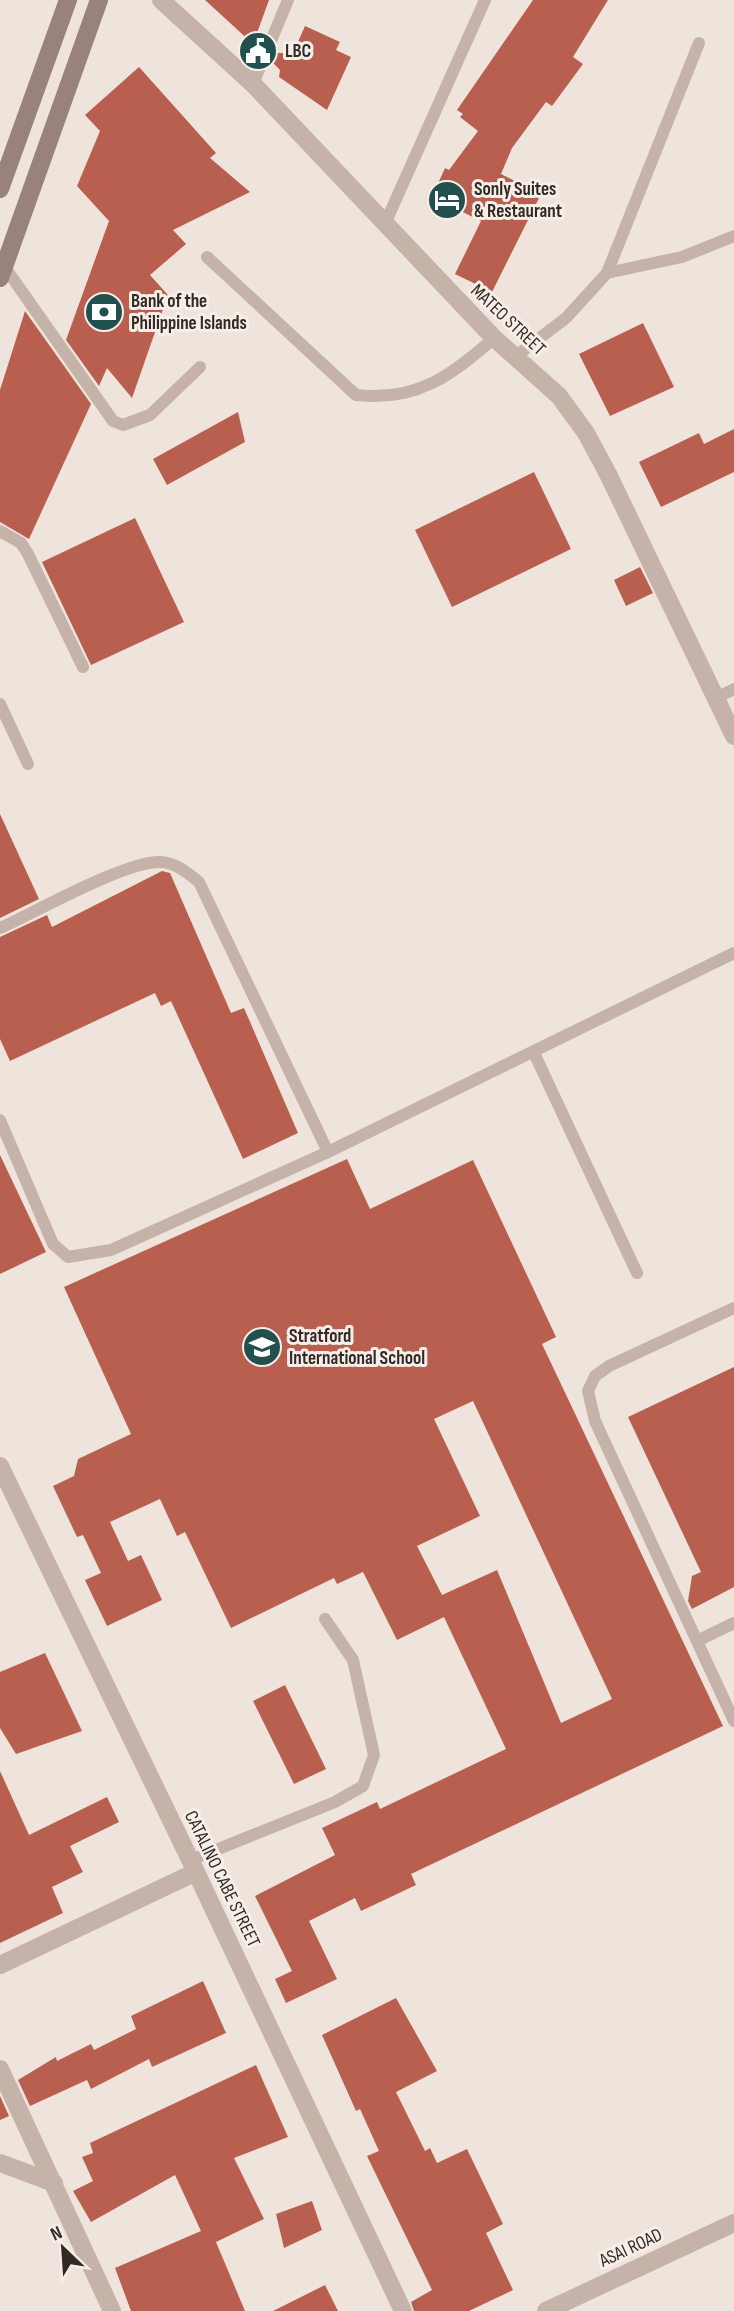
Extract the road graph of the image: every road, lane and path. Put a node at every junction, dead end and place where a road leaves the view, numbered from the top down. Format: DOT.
graph roads {
  1 [pos="68,0"];
  2 [pos="99,0"];
  3 [pos="161,0"];
  4 [pos="288,0"];
  5 [pos="485,0"];
  6 [pos="699,43"];
  7 [pos="253,84"];
  8 [pos="0,189"];
  9 [pos="384,226"];
  10 [pos="734,236"];
  11 [pos="207,257"];
  12 [pos="2,272"];
  13 [pos="607,273"];
  14 [pos="494,338"];
  15 [pos="516,356"];
  16 [pos="200,368"];
  17 [pos="0,531"];
  18 [pos="83,667"];
  19 [pos="734,689"];
  20 [pos="716,698"];
  21 [pos="0,704"];
  22 [pos="734,736"];
  23 [pos="28,764"];
  24 [pos="0,928"];
  25 [pos="734,953"];
  26 [pos="534,1053"];
  27 [pos="0,1120"];
  28 [pos="328,1152"];
  29 [pos="637,1273"];
  30 [pos="734,1308"];
  31 [pos="0,1466"];
  32 [pos="325,1619"];
  33 [pos="734,1623"];
  34 [pos="696,1641"];
  35 [pos="734,1721"];
  36 [pos="194,1866"];
  37 [pos="0,1965"];
  38 [pos="0,2069"];
  39 [pos="0,2164"];
  40 [pos="54,2183"];
  41 [pos="734,2223"];
  42 [pos="112,2311"];
  43 [pos="403,2311"];
  44 [pos="546,2311"];
  1 -- 8 [label="main road"];
  2 -- 12 [label="main road"];
  3 -- 7 [label="street, MATEO STREET"];
  4 -- 7 [label="lane"];
  5 -- 9 [label="lane"];
  6 -- 13 [label="lane"];
  7 -- 9 [label="street, MATEO STREET"];
  9 -- 14 [label="street, MATEO STREET"];
  10 -- 13 [label="lane"];
  11 -- 14 [label="lane"];
  12 -- 16 [label="lane"];
  13 -- 15 [label="lane"];
  14 -- 15 [label="street, MATEO STREET"];
  15 -- 20 [label="street, MATEO STREET"];
  17 -- 18 [label="lane"];
  19 -- 20 [label="lane"];
  20 -- 22 [label="street, MATEO STREET"];
  21 -- 23 [label="lane"];
  24 -- 28 [label="lane"];
  25 -- 26 [label="lane"];
  26 -- 28 [label="lane"];
  26 -- 29 [label="lane"];
  27 -- 28 [label="lane"];
  30 -- 34 [label="lane"];
  31 -- 36 [label="street, CATALINO CABE STREET"];
  32 -- 36 [label="lane"];
  33 -- 34 [label="lane"];
  34 -- 35 [label="lane"];
  36 -- 37 [label="street"];
  36 -- 43 [label="street, CATALINO CABE STREET"];
  38 -- 40 [label="street"];
  39 -- 40 [label="street"];
  40 -- 42 [label="street"];
  41 -- 44 [label="street, ASAI ROAD"];
}
